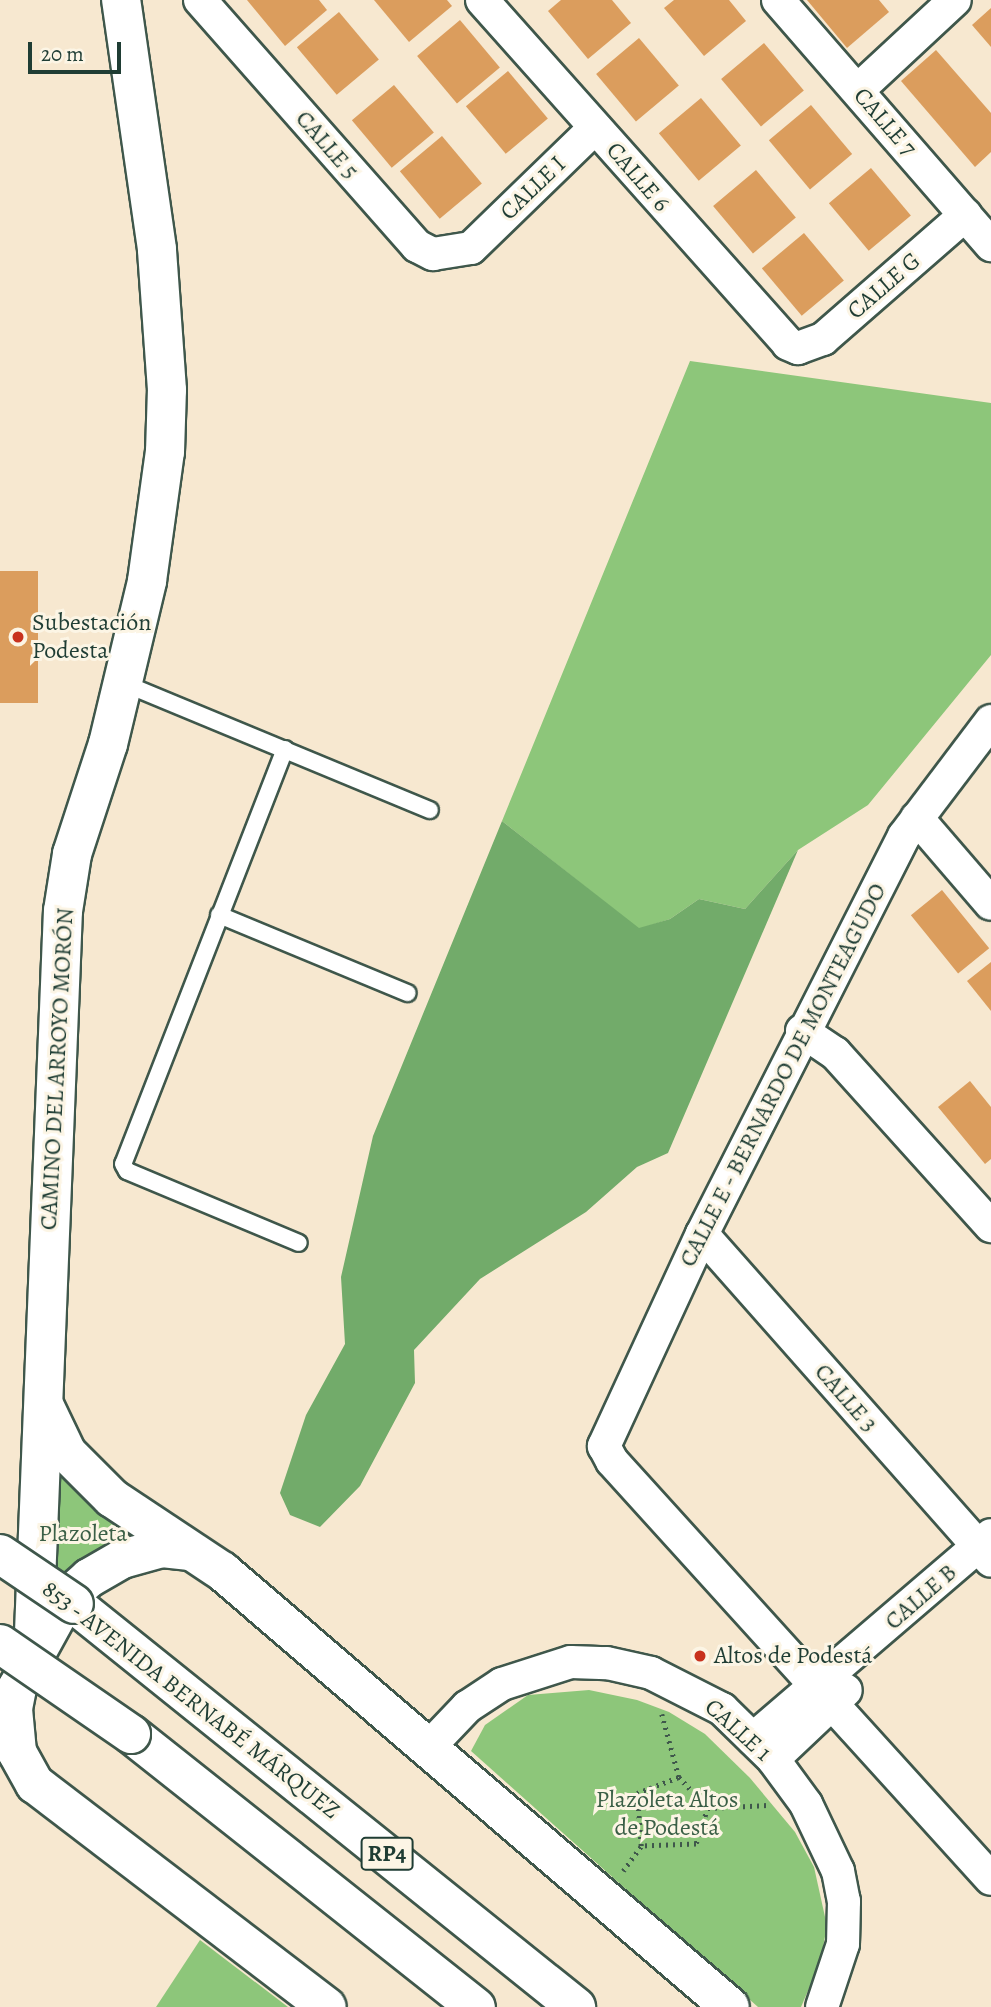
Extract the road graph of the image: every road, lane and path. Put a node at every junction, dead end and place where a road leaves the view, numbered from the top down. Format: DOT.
graph roads {
  1 [pos="121,0"];
  2 [pos="200,0"];
  3 [pos="482,0"];
  4 [pos="778,0"];
  5 [pos="956,0"];
  6 [pos="858,90"];
  7 [pos="595,128"];
  8 [pos="965,215"];
  9 [pos="991,245"];
  10 [pos="471,248"];
  11 [pos="798,348"];
  12 [pos="123,683"];
  13 [pos="991,721"];
  14 [pos="285,749"];
  15 [pos="430,810"];
  16 [pos="917,818"];
  17 [pos="991,904"];
  18 [pos="219,915"];
  19 [pos="407,993"];
  20 [pos="802,1031"];
  21 [pos="991,1226"];
  22 [pos="702,1234"];
  23 [pos="299,1243"];
  24 [pos="44,1398"];
  25 [pos="190,1551"];
  26 [pos="988,1553"];
  27 [pos="0,1554"];
  28 [pos="17,1650"];
  29 [pos="651,1673"];
  30 [pos="825,1695"];
  31 [pos="428,1748"];
  32 [pos="763,1749"];
  33 [pos="680,1777"];
  34 [pos="806,1804"];
  35 [pos="708,1808"];
  36 [pos="991,1879"];
  37 [pos="327,2007"];
  38 [pos="476,2007"];
  39 [pos="576,2007"];
  40 [pos="730,2007"];
  41 [pos="822,2007"];
  1 -- 12 [label="street, CAMINO DEL ARROYO MORÓN"];
  2 -- 10 [label="street, CALLE 5"];
  3 -- 7 [label="street, CALLE 6"];
  4 -- 6 [label="street, CALLE 7"];
  5 -- 6 [label="street"];
  6 -- 8 [label="street, CALLE 7"];
  7 -- 10 [label="street, CALLE I"];
  7 -- 11 [label="street, CALLE 6"];
  8 -- 9 [label="street, CALLE 7"];
  8 -- 11 [label="street, CALLE G"];
  12 -- 14 [label="lane"];
  12 -- 24 [label="street, CAMINO DEL ARROYO MORÓN"];
  13 -- 16 [label="street, CALLE E - BERNARDO DE MONTEAGUDO"];
  14 -- 15 [label="lane"];
  14 -- 18 [label="lane"];
  16 -- 17 [label="street"];
  16 -- 20 [label="street, CALLE E - BERNARDO DE MONTEAGUDO"];
  18 -- 19 [label="lane"];
  18 -- 23 [label="lane"];
  20 -- 21 [label="street"];
  20 -- 22 [label="street, CALLE E - BERNARDO DE MONTEAGUDO"];
  22 -- 26 [label="street, CALLE 3"];
  22 -- 30 [label="street, CALLE E - BERNARDO DE MONTEAGUDO"];
  24 -- 25 [label="street, CAMINO DEL ARROYO MORÓN"];
  24 -- 28 [label="street, CAMINO DEL ARROYO MORÓN"];
  25 -- 28 [label="street"];
  25 -- 31 [label="street"];
  26 -- 30 [label="street, CALLE B"];
  27 -- 39 [label="street, 853 - AVENIDA BERNABÉ MÁRQUEZ / RP4, bridge"];
  28 -- 37 [label="street"];
  28 -- 38 [label="street, RP4, bridge"];
  29 -- 31 [label="street, CALLE 1"];
  29 -- 32 [label="street, CALLE 1"];
  29 -- 33 [label="path"];
  30 -- 32 [label="street, CALLE B"];
  30 -- 36 [label="street"];
  31 -- 40 [label="street"];
  32 -- 34 [label="street, CALLE 1"];
  33 -- 35 [label="path"];
  33 -- 35 [label="path"];
  34 -- 35 [label="path"];
  34 -- 41 [label="street, CALLE 1"];
}
